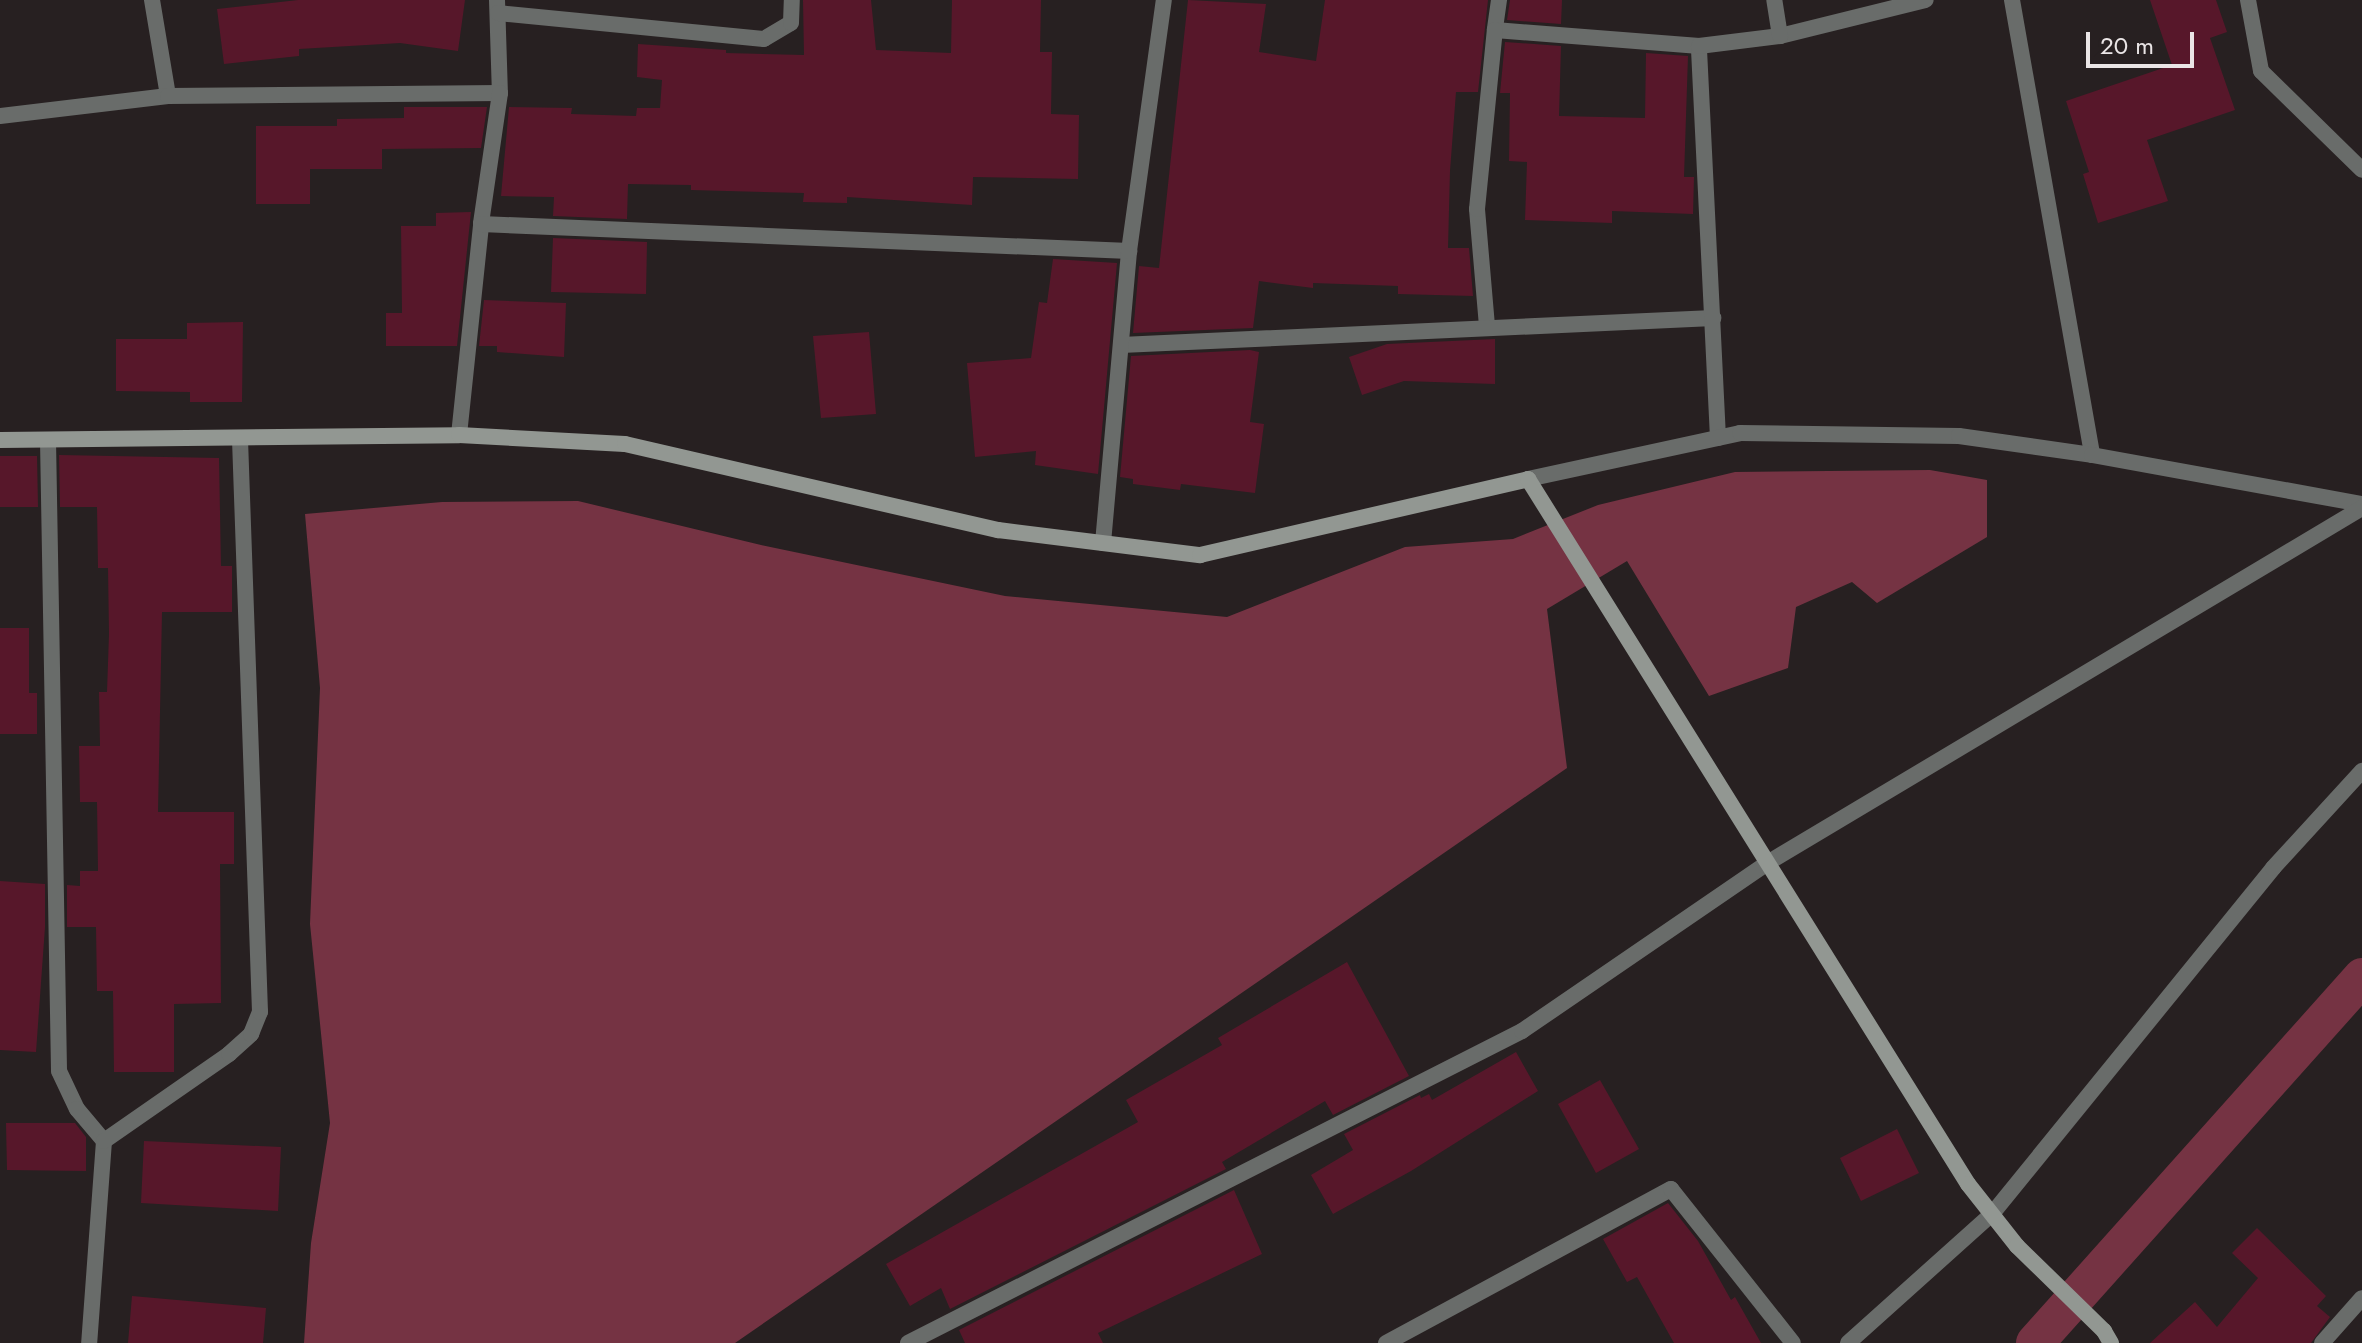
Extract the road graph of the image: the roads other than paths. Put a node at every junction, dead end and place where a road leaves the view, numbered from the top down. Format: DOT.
graph roads {
  1 [pos="152,0"];
  2 [pos="792,0"];
  3 [pos="1164,0"];
  4 [pos="1499,0"];
  5 [pos="1774,0"];
  6 [pos="1926,0"];
  7 [pos="2012,0"];
  8 [pos="2248,0"];
  9 [pos="498,6"];
  10 [pos="1495,30"];
  11 [pos="1780,36"];
  12 [pos="1699,46"];
  13 [pos="500,93"];
  14 [pos="168,96"];
  15 [pos="0,116"];
  16 [pos="2362,170"];
  17 [pos="481,224"];
  18 [pos="1129,251"];
  19 [pos="1713,318"];
  20 [pos="1487,326"];
  21 [pos="1121,345"];
  22 [pos="459,435"];
  23 [pos="240,438"];
  24 [pos="1718,438"];
  25 [pos="0,440"];
  26 [pos="48,440"];
  27 [pos="2092,455"];
  28 [pos="1528,479"];
  29 [pos="2362,506"];
  30 [pos="1103,543"];
  31 [pos="2362,771"];
  32 [pos="1769,862"];
  33 [pos="104,1141"];
  34 [pos="1992,1214"];
  35 [pos="2362,1298"];
  36 [pos="2107,1337"];
  37 [pos="89,1343"];
  38 [pos="908,1343"];
  39 [pos="1386,1343"];
  40 [pos="1793,1343"];
  41 [pos="1848,1343"];
  42 [pos="2322,1343"];
  1 -- 14 [label="street"];
  2 -- 9 [label="street"];
  3 -- 18 [label="street"];
  4 -- 10 [label="street"];
  5 -- 11 [label="street"];
  6 -- 11 [label="street"];
  7 -- 27 [label="street"];
  8 -- 16 [label="street"];
  9 -- 13 [label="street"];
  10 -- 12 [label="street"];
  10 -- 20 [label="street"];
  11 -- 12 [label="street"];
  12 -- 19 [label="street"];
  13 -- 14 [label="street"];
  13 -- 17 [label="street"];
  14 -- 15 [label="street"];
  17 -- 18 [label="street"];
  17 -- 22 [label="street"];
  18 -- 21 [label="street"];
  19 -- 20 [label="street"];
  19 -- 24 [label="street"];
  20 -- 21 [label="street"];
  21 -- 30 [label="street"];
  22 -- 23 [label="street"];
  22 -- 30 [label="street"];
  23 -- 26 [label="street"];
  23 -- 33 [label="street"];
  24 -- 27 [label="street"];
  24 -- 28 [label="street"];
  25 -- 26 [label="street"];
  26 -- 33 [label="street"];
  27 -- 29 [label="street"];
  28 -- 30 [label="street"];
  28 -- 32 [label="street"];
  29 -- 32 [label="street"];
  31 -- 34 [label="street"];
  32 -- 34 [label="street"];
  32 -- 38 [label="street"];
  33 -- 37 [label="street"];
  34 -- 36 [label="street"];
  34 -- 41 [label="street"];
  35 -- 42 [label="street"];
  39 -- 40 [label="street"];
}
